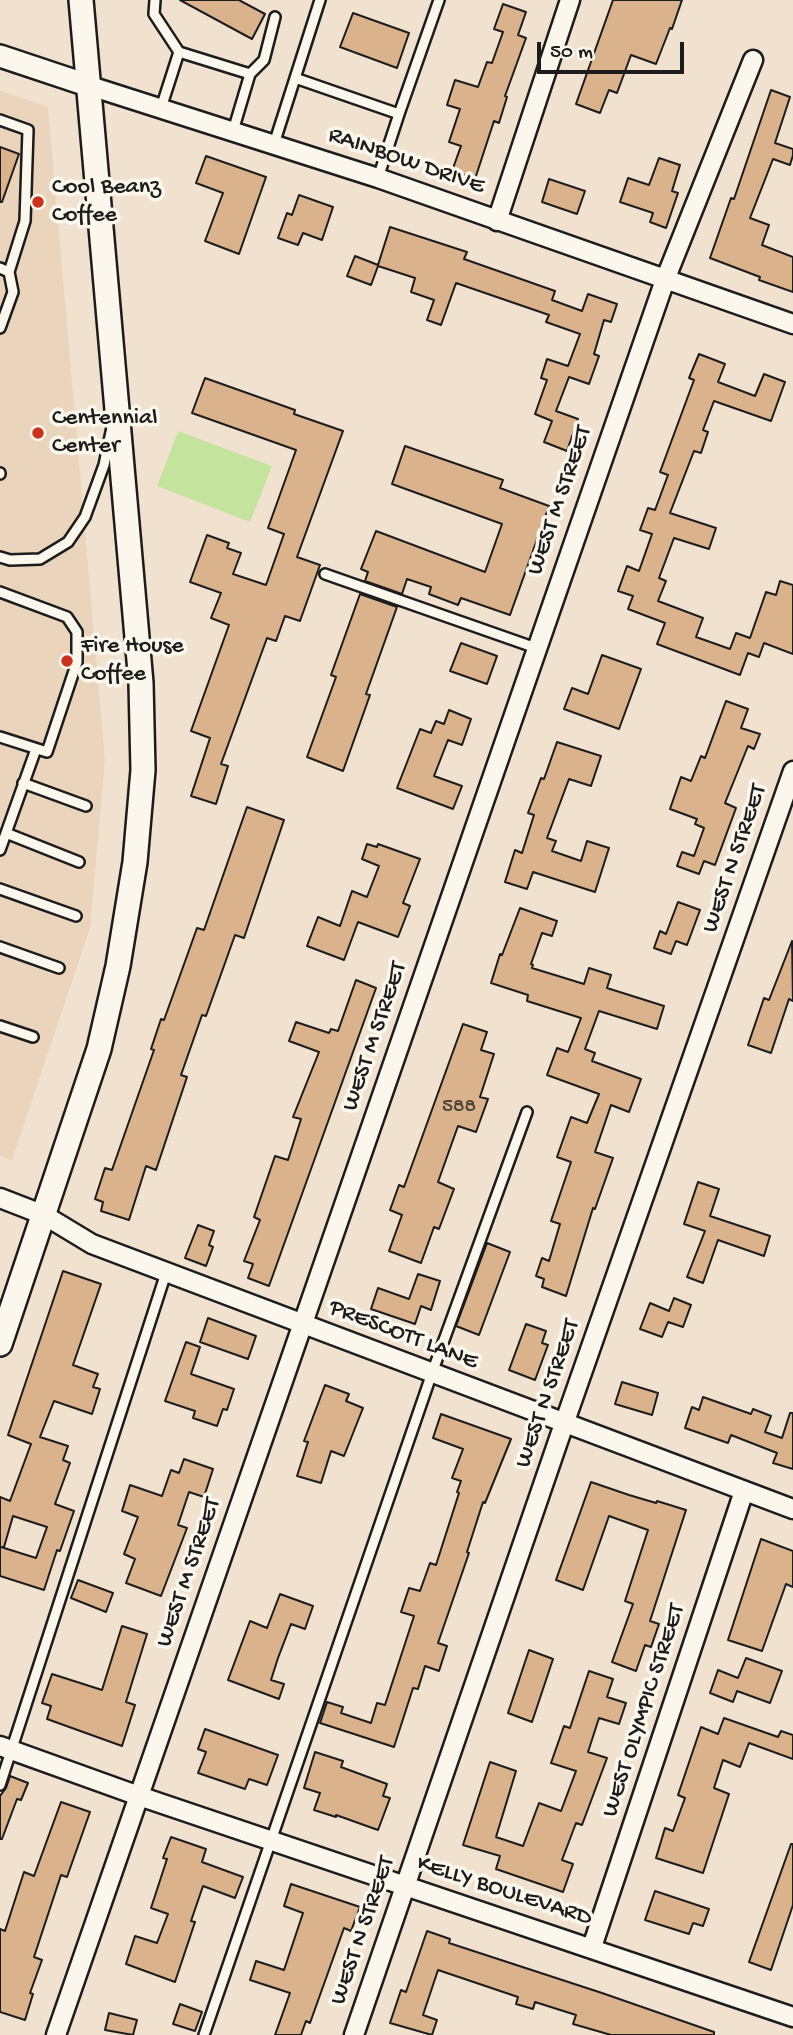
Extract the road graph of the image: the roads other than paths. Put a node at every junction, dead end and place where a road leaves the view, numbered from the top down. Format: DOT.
graph roads {
  1 [pos="81,0"];
  2 [pos="155,0"];
  3 [pos="320,0"];
  4 [pos="439,0"];
  5 [pos="570,0"];
  6 [pos="275,17"];
  7 [pos="179,52"];
  8 [pos="0,56"];
  9 [pos="753,60"];
  10 [pos="250,74"];
  11 [pos="295,78"];
  12 [pos="88,85"];
  13 [pos="161,108"];
  14 [pos="399,114"];
  15 [pos="0,120"];
  16 [pos="233,131"];
  17 [pos="274,144"];
  18 [pos="378,178"];
  19 [pos="497,221"];
  20 [pos="5,270"];
  21 [pos="665,280"];
  22 [pos="793,324"];
  23 [pos="0,328"];
  24 [pos="117,400"];
  25 [pos="0,557"];
  26 [pos="325,574"];
  27 [pos="0,592"];
  28 [pos="536,648"];
  29 [pos="0,737"];
  30 [pos="36,749"];
  31 [pos="793,771"];
  32 [pos="23,783"];
  33 [pos="86,806"];
  34 [pos="6,833"];
  35 [pos="0,850"];
  36 [pos="79,862"];
  37 [pos="0,889"];
  38 [pos="76,916"];
  39 [pos="0,947"];
  40 [pos="59,968"];
  41 [pos="0,1026"];
  42 [pos="33,1037"];
  43 [pos="527,1112"];
  44 [pos="0,1198"];
  45 [pos="44,1215"];
  46 [pos="166,1273"];
  47 [pos="302,1323"];
  48 [pos="0,1344"];
  49 [pos="432,1373"];
  50 [pos="564,1424"];
  51 [pos="744,1491"];
  52 [pos="793,1509"];
  53 [pos="6,1749"];
  54 [pos="0,1785"];
  55 [pos="139,1796"];
  56 [pos="272,1841"];
  57 [pos="406,1885"];
  58 [pos="592,1947"];
  59 [pos="793,2017"];
  60 [pos="56,2035"];
  61 [pos="204,2035"];
  62 [pos="354,2035"];
  1 -- 12 [label="main road"];
  2 -- 7 [label="lane"];
  3 -- 11 [label="lane"];
  4 -- 14 [label="lane"];
  5 -- 19 [label="street"];
  6 -- 10 [label="lane"];
  7 -- 10 [label="lane"];
  7 -- 13 [label="lane"];
  8 -- 12 [label="street, RAINBOW DRIVE"];
  9 -- 21 [label="street, WEST M STREET"];
  10 -- 16 [label="lane"];
  11 -- 14 [label="lane"];
  11 -- 17 [label="lane"];
  12 -- 13 [label="street, RAINBOW DRIVE"];
  12 -- 24 [label="main road"];
  13 -- 16 [label="street, RAINBOW DRIVE"];
  14 -- 18 [label="lane"];
  15 -- 20 [label="lane"];
  16 -- 17 [label="street, RAINBOW DRIVE"];
  17 -- 18 [label="street, RAINBOW DRIVE"];
  18 -- 19 [label="street, RAINBOW DRIVE"];
  19 -- 21 [label="street, RAINBOW DRIVE"];
  20 -- 23 [label="lane"];
  21 -- 22 [label="street, RAINBOW DRIVE"];
  21 -- 28 [label="street, WEST M STREET"];
  24 -- 25 [label="lane"];
  24 -- 45 [label="main road"];
  26 -- 28 [label="lane"];
  27 -- 30 [label="lane"];
  28 -- 47 [label="street, WEST M STREET"];
  29 -- 30 [label="lane"];
  30 -- 32 [label="lane"];
  31 -- 50 [label="street, WEST N STREET"];
  32 -- 33 [label="lane"];
  32 -- 34 [label="lane"];
  34 -- 35 [label="lane"];
  34 -- 36 [label="lane"];
  37 -- 38 [label="lane"];
  39 -- 40 [label="lane"];
  41 -- 42 [label="lane"];
  43 -- 49 [label="lane"];
  44 -- 45 [label="street, PRESCOTT LANE"];
  45 -- 46 [label="street, PRESCOTT LANE"];
  45 -- 48 [label="main road"];
  46 -- 47 [label="street, PRESCOTT LANE"];
  46 -- 53 [label="lane"];
  47 -- 49 [label="street, PRESCOTT LANE"];
  47 -- 55 [label="street, WEST M STREET"];
  49 -- 50 [label="street, PRESCOTT LANE"];
  49 -- 56 [label="lane"];
  50 -- 51 [label="street, PRESCOTT LANE"];
  50 -- 57 [label="street, WEST N STREET"];
  51 -- 52 [label="street, PRESCOTT LANE"];
  51 -- 58 [label="street, WEST OLYMPIC STREET"];
  53 -- 54 [label="lane"];
  53 -- 55 [label="street, KELLY BOULEVARD"];
  55 -- 56 [label="street, KELLY BOULEVARD"];
  55 -- 60 [label="street, WEST M STREET"];
  56 -- 57 [label="street, KELLY BOULEVARD"];
  56 -- 61 [label="lane"];
  57 -- 58 [label="street, KELLY BOULEVARD"];
  57 -- 62 [label="street, WEST N STREET"];
  58 -- 59 [label="street, KELLY BOULEVARD"];
}
